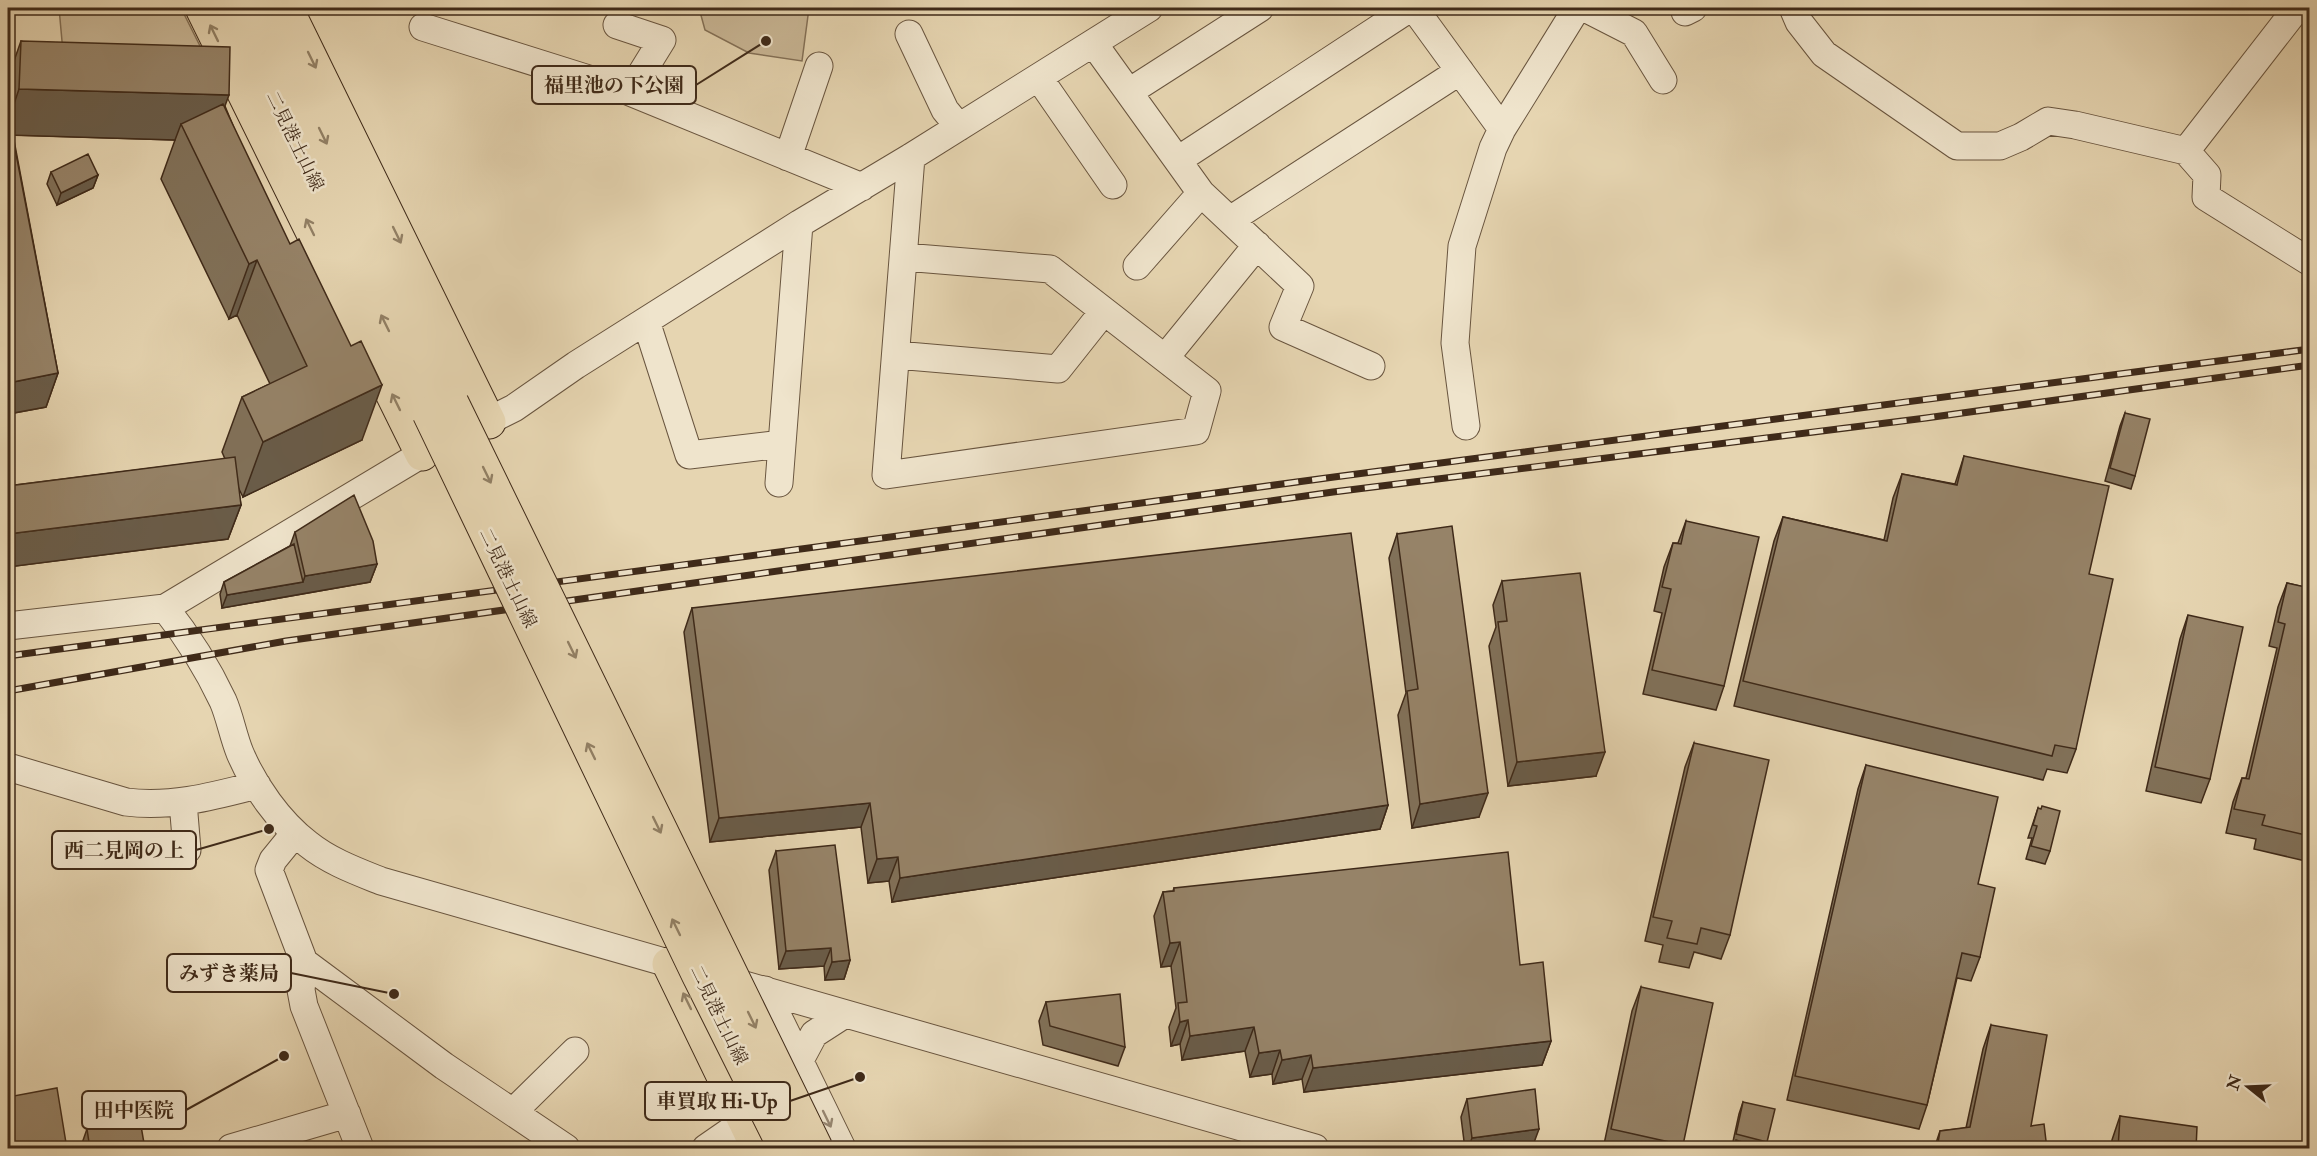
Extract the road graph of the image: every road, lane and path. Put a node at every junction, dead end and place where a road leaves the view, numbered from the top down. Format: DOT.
graph roads {
  1 [pos="202,8"];
  2 [pos="230,8"];
  3 [pos="261,8"];
  4 [pos="286,8"];
  5 [pos="1149,8"];
  6 [pos="1260,8"];
  7 [pos="1412,8"];
  8 [pos="1577,8"];
  9 [pos="1585,8"];
  10 [pos="1793,8"];
  11 [pos="2297,8"];
  12 [pos="617,25"];
  13 [pos="423,27"];
  14 [pos="909,34"];
  15 [pos="1094,44"];
  16 [pos="819,66"];
  17 [pos="1460,71"];
  18 [pos="1039,78"];
  19 [pos="1663,80"];
  20 [pos="630,92"];
  21 [pos="1129,92"];
  22 [pos="959,128"];
  23 [pos="1502,129"];
  24 [pos="2186,151"];
  25 [pos="788,157"];
  26 [pos="911,157"];
  27 [pos="1178,160"];
  28 [pos="1113,185"];
  29 [pos="862,187"];
  30 [pos="1201,193"];
  31 [pos="1230,220"];
  32 [pos="799,224"];
  33 [pos="1257,245"];
  34 [pos="903,256"];
  35 [pos="2310,262"];
  36 [pos="1137,266"];
  37 [pos="1104,310"];
  38 [pos="646,321"];
  39 [pos="896,355"];
  40 [pos="1165,358"];
  41 [pos="1371,366"];
  42 [pos="440,408"];
  43 [pos="489,422"];
  44 [pos="1466,426"];
  45 [pos="782,444"];
  46 [pos="422,454"];
  47 [pos="779,483"];
  48 [pos="165,608"];
  49 [pos="8,626"];
  50 [pos="8,767"];
  51 [pos="257,785"];
  52 [pos="183,802"];
  53 [pos="295,833"];
  54 [pos="187,850"];
  55 [pos="304,962"];
  56 [pos="669,964"];
  57 [pos="765,990"];
  58 [pos="845,1014"];
  59 [pos="575,1051"];
  60 [pos="799,1062"];
  61 [pos="513,1112"];
  62 [pos="346,1114"];
  63 [pos="751,1135"];
  64 [pos="231,1149"];
  65 [pos="360,1149"];
  66 [pos="566,1149"];
  67 [pos="706,1149"];
  68 [pos="785,1149"];
  69 [pos="816,1149"];
  70 [pos="842,1149"];
  71 [pos="1315,1149"];
  46 -- 1 [label="main road, one-way"];
  42 -- 2 [label="main road, 二見港土山線, one-way"];
  3 -- 42 [label="main road, 二見港土山線, one-way"];
  4 -- 43 [label="main road, one-way"];
  5 -- 15 [label="street"];
  6 -- 21 [label="street"];
  7 -- 17 [label="street"];
  7 -- 27 [label="street"];
  8 -- 23 [label="street"];
  9 -- 19 [label="street"];
  10 -- 24 [label="street"];
  11 -- 24 [label="street"];
  12 -- 20 [label="street"];
  13 -- 20 [label="street"];
  14 -- 22 [label="street"];
  15 -- 18 [label="street"];
  15 -- 21 [label="street"];
  16 -- 25 [label="street"];
  17 -- 23 [label="street"];
  17 -- 31 [label="street"];
  18 -- 22 [label="street"];
  18 -- 28 [label="street"];
  20 -- 25 [label="street"];
  21 -- 27 [label="street"];
  22 -- 26 [label="street"];
  23 -- 44 [label="street"];
  24 -- 35 [label="street"];
  25 -- 29 [label="street"];
  26 -- 29 [label="street"];
  26 -- 34 [label="street"];
  27 -- 30 [label="street"];
  29 -- 32 [label="street"];
  30 -- 31 [label="street"];
  30 -- 36 [label="street"];
  31 -- 33 [label="street"];
  32 -- 38 [label="street"];
  32 -- 45 [label="street"];
  33 -- 40 [label="street"];
  33 -- 41 [label="street"];
  34 -- 37 [label="street"];
  34 -- 39 [label="street"];
  37 -- 39 [label="street"];
  37 -- 40 [label="street"];
  38 -- 43 [label="street"];
  38 -- 45 [label="street"];
  39 -- 40 [label="street"];
  68 -- 42 [label="main road, 二見港土山線, one-way, bridge"];
  42 -- 69 [label="main road, 二見港土山線, one-way, bridge"];
  43 -- 46 [label="street"];
  45 -- 47 [label="street"];
  46 -- 48 [label="street"];
  48 -- 49 [label="street"];
  48 -- 51 [label="street"];
  50 -- 52 [label="street"];
  51 -- 52 [label="street"];
  51 -- 53 [label="street"];
  52 -- 54 [label="street"];
  53 -- 55 [label="street"];
  53 -- 56 [label="street"];
  55 -- 61 [label="street"];
  55 -- 62 [label="street"];
  56 -- 57 [label="street"];
  63 -- 56 [label="main road, one-way"];
  57 -- 58 [label="street"];
  57 -- 60 [label="street"];
  58 -- 60 [label="street"];
  58 -- 71 [label="street"];
  59 -- 61 [label="street"];
  60 -- 63 [label="street"];
  60 -- 70 [label="street, one-way"];
  61 -- 66 [label="street"];
  62 -- 64 [label="street"];
  62 -- 65 [label="street"];
  63 -- 67 [label="street"];
}
